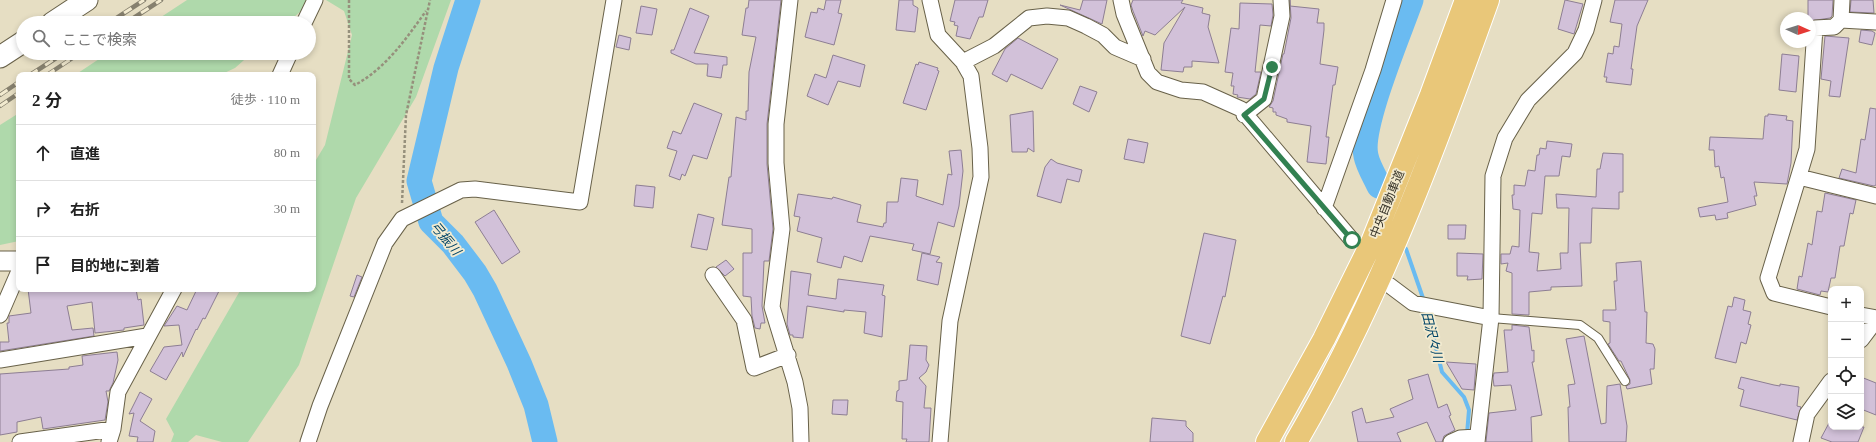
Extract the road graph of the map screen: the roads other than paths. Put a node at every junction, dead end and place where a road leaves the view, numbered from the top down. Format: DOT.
graph roads {
  1 [pos="87,0"];
  2 [pos="315,0"];
  3 [pos="614,0"];
  4 [pos="790,0"];
  5 [pos="930,0"];
  6 [pos="1121,0"];
  7 [pos="1281,0"];
  8 [pos="1394,0"];
  9 [pos="1466,0"];
  10 [pos="1488,0"];
  11 [pos="1594,0"];
  12 [pos="1842,0"];
  13 [pos="63,16"];
  14 [pos="307,16"];
  15 [pos="1842,20"];
  16 [pos="1876,22"];
  17 [pos="16,47"];
  18 [pos="0,57"];
  19 [pos="287,60"];
  20 [pos="1142,60"];
  21 [pos="963,62"];
  22 [pos="281,72"];
  23 [pos="1244,115"];
  24 [pos="1799,177"];
  25 [pos="1876,196"];
  26 [pos="1324,208"];
  27 [pos="1352,240"];
  28 [pos="0,261"];
  29 [pos="16,261"];
  30 [pos="713,275"];
  31 [pos="16,278"];
  32 [pos="1390,285"];
  33 [pos="172,292"];
  34 [pos="1828,306"];
  35 [pos="0,315"];
  36 [pos="1864,316"];
  37 [pos="1491,318"];
  38 [pos="1876,319"];
  39 [pos="147,336"];
  40 [pos="1864,336"];
  41 [pos="788,356"];
  42 [pos="0,360"];
  43 [pos="1625,381"];
  44 [pos="1828,385"];
  45 [pos="111,436"];
  46 [pos="1468,439"];
  47 [pos="20,442"];
  48 [pos="308,442"];
  49 [pos="801,442"];
  50 [pos="940,442"];
  51 [pos="1267,442"];
  52 [pos="1296,442"];
  53 [pos="1802,442"];
  1 -- 13 [label="main road"];
  2 -- 14 [label="street"];
  3 -- 48 [label="street"];
  4 -- 41 [label="street"];
  5 -- 21 [label="street"];
  6 -- 20 [label="street"];
  7 -- 23 [label="street"];
  8 -- 26 [label="street"];
  9 -- 51 [label="highway, 中央自動車道"];
  10 -- 52 [label="highway, 中央自動車道"];
  11 -- 37 [label="street"];
  12 -- 15 [label="street"];
  15 -- 16 [label="street"];
  15 -- 24 [label="street"];
  17 -- 18 [label="main road"];
  19 -- 22 [label="street"];
  20 -- 21 [label="street"];
  20 -- 23 [label="street"];
  21 -- 50 [label="street"];
  23 -- 26 [label="street"];
  24 -- 25 [label="street"];
  24 -- 34 [label="street"];
  26 -- 27 [label="street"];
  28 -- 29 [label="street"];
  30 -- 41 [label="street"];
  31 -- 35 [label="street"];
  32 -- 37 [label="street"];
  33 -- 39 [label="street"];
  36 -- 38 [label="street"];
  37 -- 43 [label="lane"];
  37 -- 46 [label="street"];
  38 -- 40 [label="street"];
  39 -- 42 [label="street"];
  39 -- 45 [label="street"];
  41 -- 49 [label="street"];
  44 -- 53 [label="street"];
  45 -- 47 [label="street"];
}
